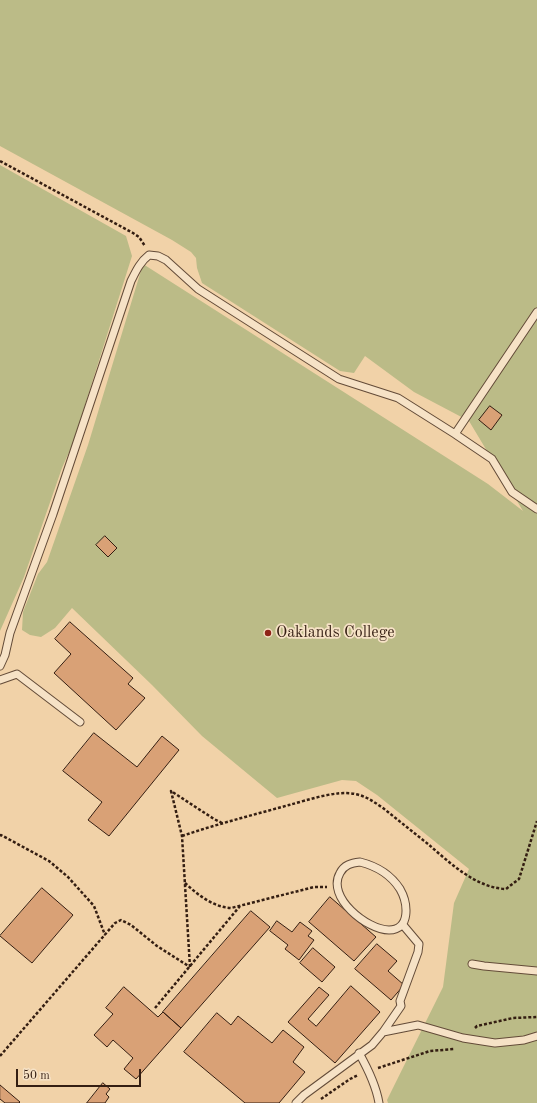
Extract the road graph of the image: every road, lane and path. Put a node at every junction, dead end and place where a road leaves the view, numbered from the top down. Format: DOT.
graph roads {
  1 [pos="0,161"];
  2 [pos="149,255"];
  3 [pos="537,312"];
  4 [pos="455,434"];
  5 [pos="537,509"];
  6 [pos="2,653"];
  7 [pos="0,666"];
  8 [pos="0,680"];
  9 [pos="80,722"];
  10 [pos="537,821"];
  11 [pos="222,823"];
  12 [pos="0,836"];
  13 [pos="182,836"];
  14 [pos="184,882"];
  15 [pos="336,888"];
  16 [pos="240,906"];
  17 [pos="402,925"];
  18 [pos="105,935"];
  19 [pos="472,964"];
  20 [pos="190,967"];
  21 [pos="537,971"];
  22 [pos="155,1008"];
  23 [pos="537,1018"];
  24 [pos="384,1032"];
  25 [pos="537,1036"];
  26 [pos="463,1038"];
  27 [pos="359,1053"];
  28 [pos="0,1056"];
  29 [pos="369,1070"];
  30 [pos="296,1103"];
  31 [pos="316,1103"];
  32 [pos="379,1103"];
  1 -- 2 [label="path"];
  2 -- 4 [label="lane"];
  2 -- 6 [label="lane"];
  3 -- 4 [label="lane"];
  4 -- 5 [label="lane"];
  6 -- 7 [label="lane"];
  8 -- 9 [label="lane"];
  10 -- 11 [label="path"];
  11 -- 13 [label="path"];
  11 -- 13 [label="path"];
  12 -- 18 [label="path"];
  13 -- 14 [label="path"];
  14 -- 16 [label="path"];
  14 -- 20 [label="path"];
  15 -- 16 [label="path"];
  15 -- 17 [label="lane"];
  15 -- 17 [label="lane"];
  16 -- 20 [label="path"];
  17 -- 24 [label="lane"];
  18 -- 20 [label="path"];
  18 -- 28 [label="path"];
  19 -- 21 [label="lane"];
  20 -- 22 [label="path"];
  23 -- 26 [label="path"];
  24 -- 26 [label="lane"];
  24 -- 27 [label="lane"];
  25 -- 26 [label="lane"];
  26 -- 29 [label="path"];
  27 -- 29 [label="lane"];
  27 -- 30 [label="lane"];
  29 -- 31 [label="path"];
  29 -- 32 [label="lane"];
}
